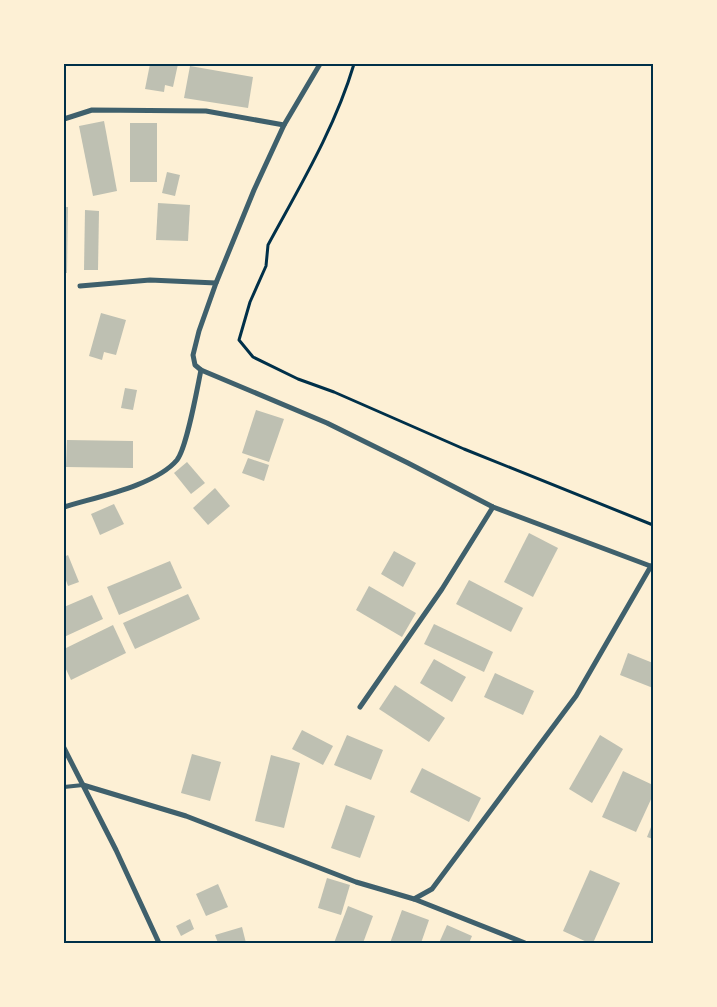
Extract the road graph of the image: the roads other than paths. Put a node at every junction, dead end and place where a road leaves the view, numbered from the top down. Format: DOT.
graph roads {
  1 [pos="320,64"];
  2 [pos="64,118"];
  3 [pos="284,125"];
  4 [pos="216,283"];
  5 [pos="80,286"];
  6 [pos="201,370"];
  7 [pos="64,507"];
  8 [pos="493,507"];
  9 [pos="652,567"];
  10 [pos="360,707"];
  11 [pos="64,748"];
  12 [pos="83,785"];
  13 [pos="64,787"];
  14 [pos="414,900"];
  15 [pos="159,943"];
  16 [pos="525,943"];
  1 -- 3 [label="street"];
  2 -- 3 [label="street"];
  3 -- 4 [label="street"];
  4 -- 5 [label="street"];
  4 -- 6 [label="street"];
  6 -- 7 [label="street"];
  6 -- 8 [label="street"];
  8 -- 9 [label="street"];
  8 -- 10 [label="street"];
  9 -- 14 [label="street"];
  11 -- 12 [label="street"];
  12 -- 13 [label="lane"];
  12 -- 14 [label="street"];
  12 -- 15 [label="street"];
  14 -- 16 [label="street"];
}
